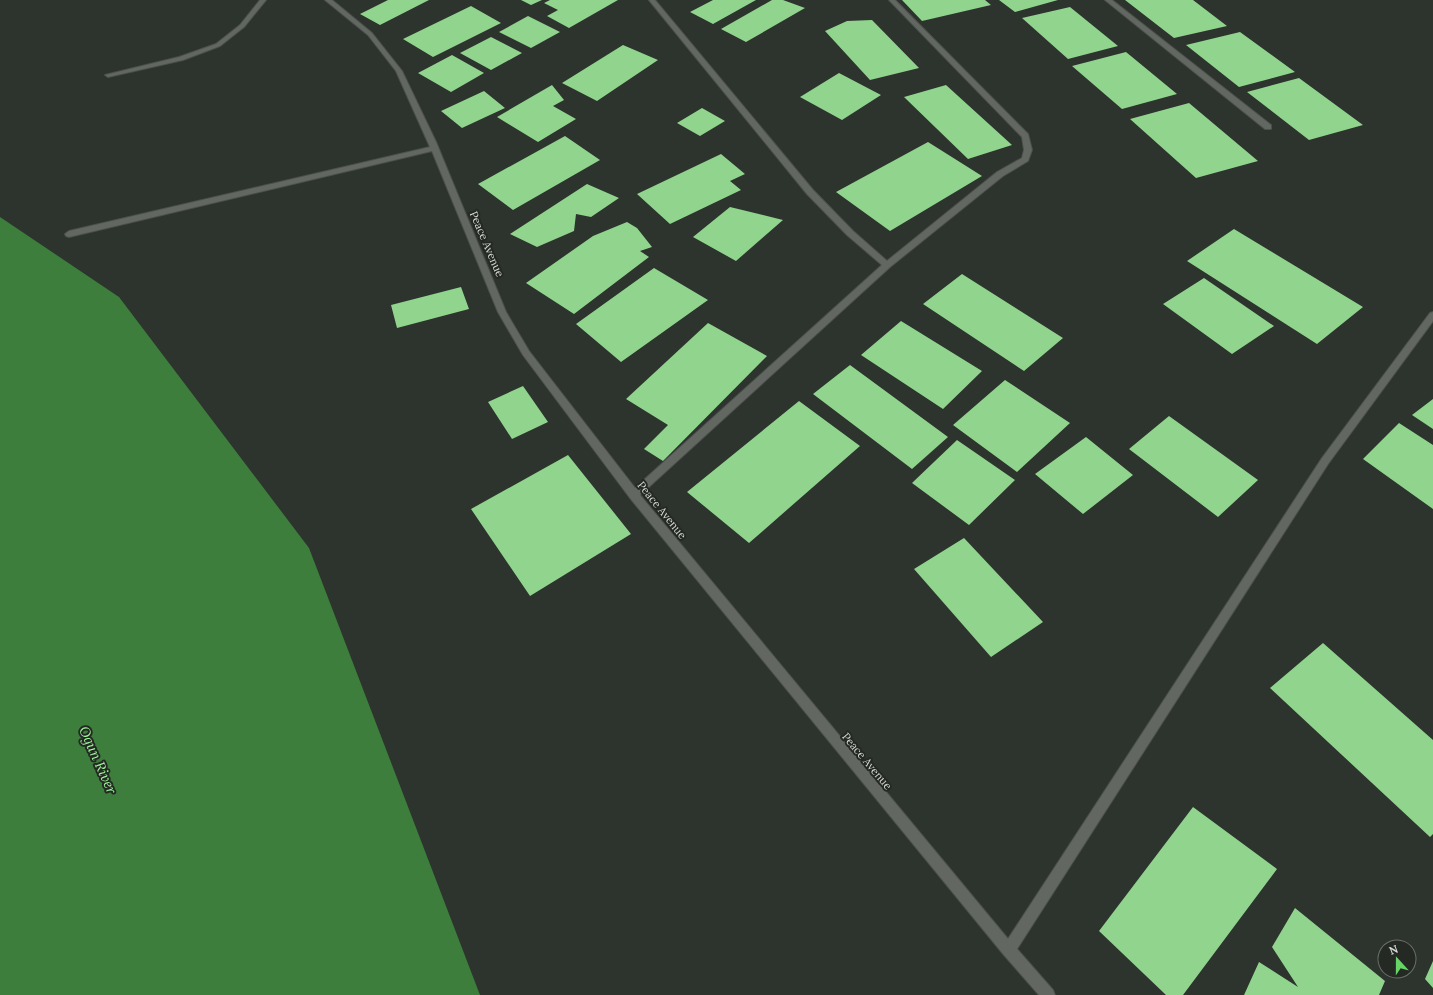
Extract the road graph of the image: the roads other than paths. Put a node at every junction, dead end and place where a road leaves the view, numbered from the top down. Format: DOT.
graph roads {
  1 [pos="264,0"];
  2 [pos="328,0"];
  3 [pos="652,0"];
  4 [pos="892,0"];
  5 [pos="1108,0"];
  6 [pos="108,75"];
  7 [pos="1268,127"];
  8 [pos="434,148"];
  9 [pos="69,234"];
  10 [pos="887,265"];
  11 [pos="1433,315"];
  12 [pos="634,495"];
  13 [pos="1009,950"];
  14 [pos="1048,995"];
  1 -- 6 [label="street"];
  2 -- 8 [label="street, Peace Avenue"];
  3 -- 10 [label="street"];
  4 -- 10 [label="street"];
  5 -- 7 [label="street"];
  8 -- 9 [label="street"];
  8 -- 12 [label="street, Peace Avenue"];
  10 -- 12 [label="street"];
  11 -- 13 [label="street"];
  12 -- 13 [label="street, Peace Avenue"];
  13 -- 14 [label="street, Peace Avenue"];
}
